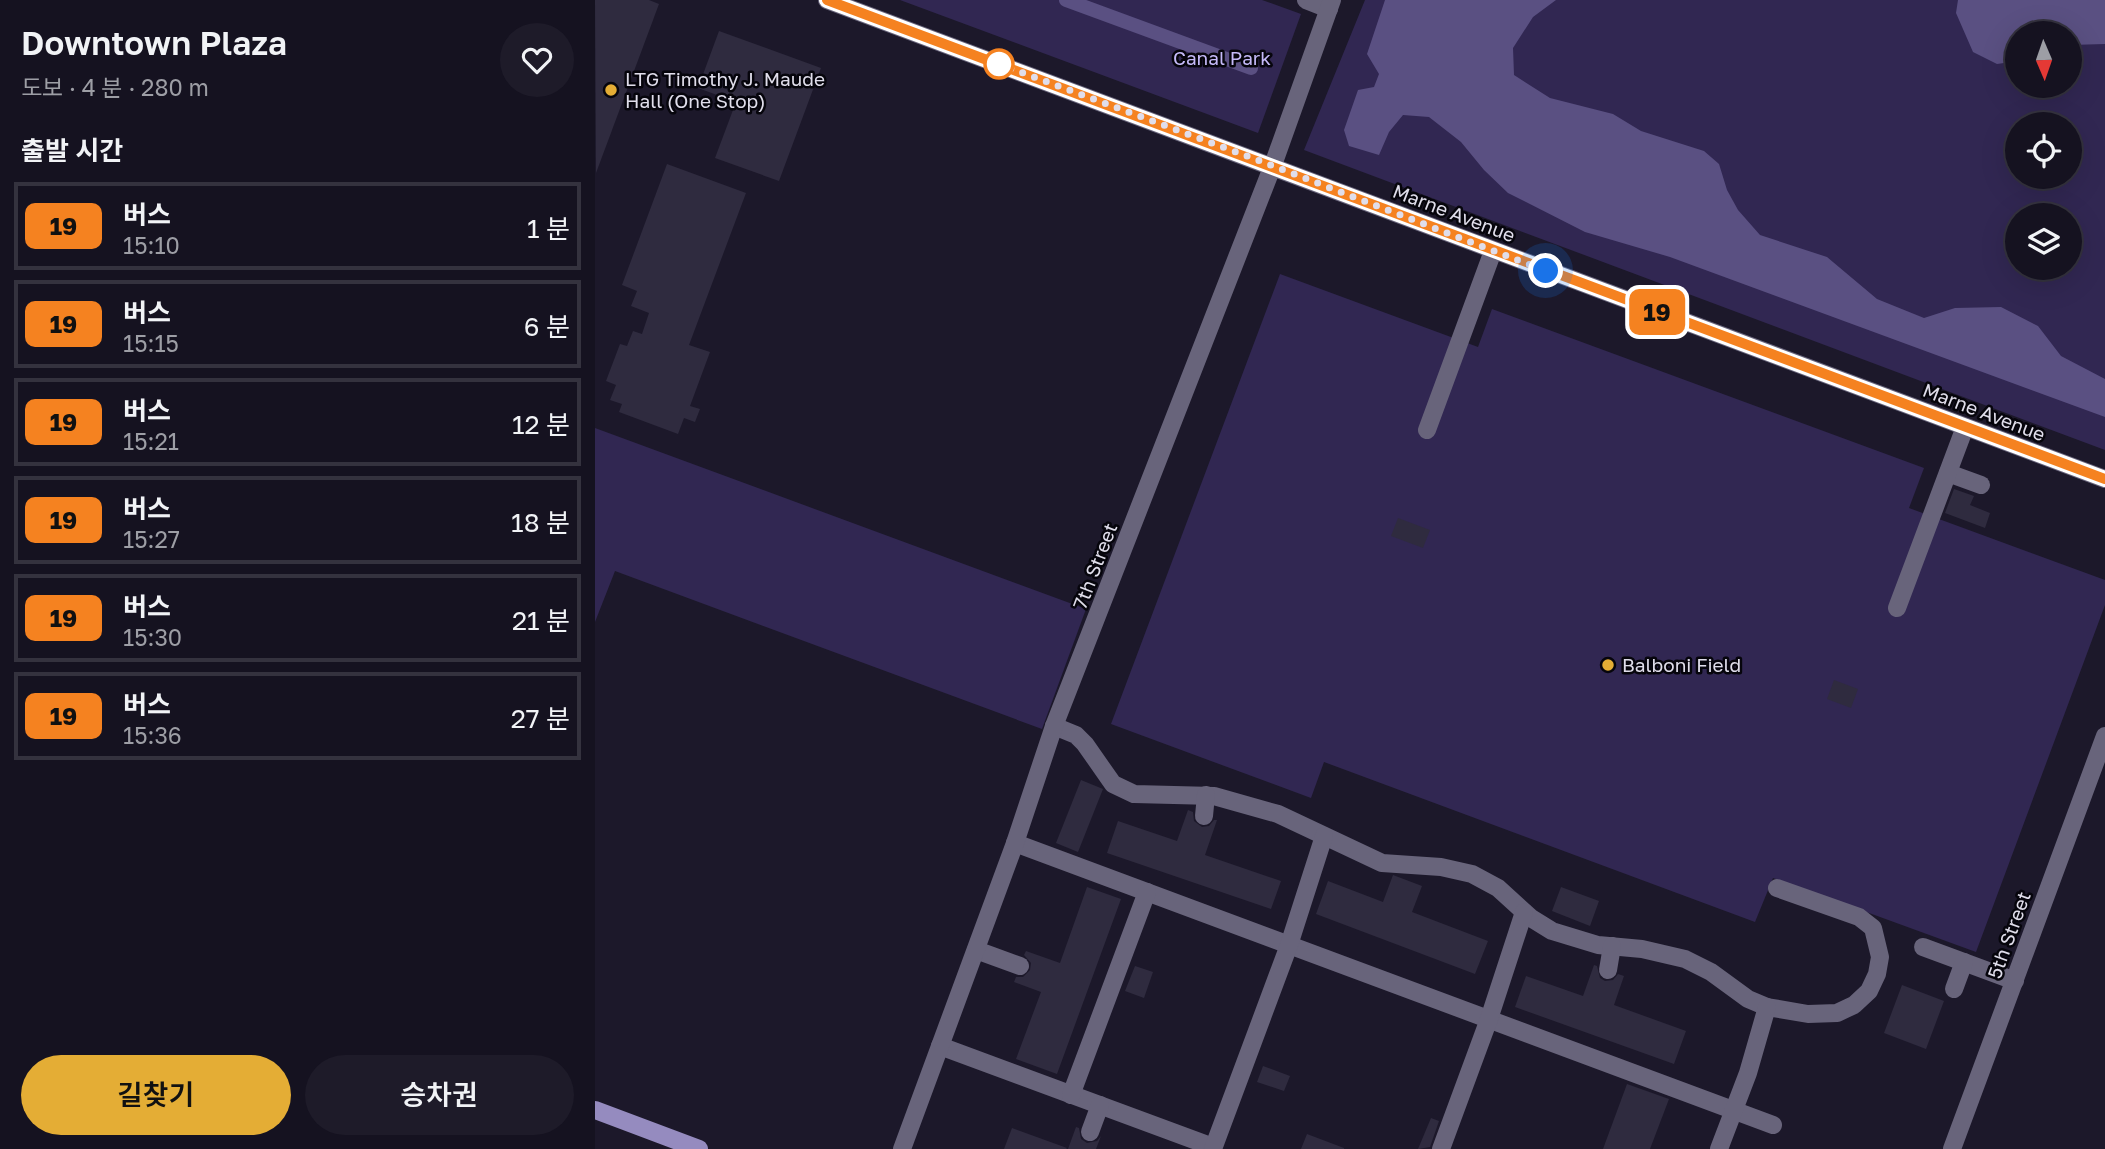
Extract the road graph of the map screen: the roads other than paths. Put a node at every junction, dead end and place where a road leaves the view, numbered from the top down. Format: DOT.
graph roads {
  1 [pos="827,0"];
  2 [pos="1306,0"];
  3 [pos="1330,4"];
  4 [pos="1273,166"];
  5 [pos="1493,251"];
  6 [pos="1965,427"];
  7 [pos="1427,430"];
  8 [pos="1948,473"];
  9 [pos="2105,480"];
  10 [pos="1980,485"];
  11 [pos="1897,608"];
  12 [pos="1054,726"];
  13 [pos="2105,736"];
  14 [pos="1206,795"];
  15 [pos="1205,816"];
  16 [pos="1324,836"];
  17 [pos="1015,843"];
  18 [pos="1777,888"];
  19 [pos="1147,892"];
  20 [pos="1524,912"];
  21 [pos="1289,945"];
  22 [pos="1612,946"];
  23 [pos="1923,947"];
  24 [pos="976,950"];
  25 [pos="1964,962"];
  26 [pos="1020,966"];
  27 [pos="1608,970"];
  28 [pos="2014,981"];
  29 [pos="1954,989"];
  30 [pos="1767,1007"];
  31 [pos="1489,1019"];
  32 [pos="940,1046"];
  33 [pos="1071,1095"];
  34 [pos="1100,1105"];
  35 [pos="595,1110"];
  36 [pos="1734,1110"];
  37 [pos="1773,1125"];
  38 [pos="1090,1132"];
  39 [pos="1213,1148"];
  40 [pos="699,1149"];
  41 [pos="902,1149"];
  42 [pos="1441,1149"];
  43 [pos="1720,1149"];
  44 [pos="1952,1149"];
  1 -- 4 [label="street, Marne Avenue"];
  2 -- 3 [label="street"];
  3 -- 4 [label="street, 7th Street"];
  4 -- 5 [label="street, Marne Avenue"];
  4 -- 12 [label="street, 7th Street"];
  5 -- 6 [label="street, Marne Avenue"];
  5 -- 7 [label="street"];
  6 -- 8 [label="street"];
  6 -- 9 [label="street, Marne Avenue"];
  8 -- 10 [label="street"];
  8 -- 11 [label="street"];
  12 -- 14 [label="street"];
  12 -- 17 [label="street, 7th Street"];
  13 -- 28 [label="street, 5th Street"];
  14 -- 15 [label="street"];
  14 -- 16 [label="street"];
  16 -- 20 [label="street"];
  16 -- 21 [label="street"];
  17 -- 19 [label="street"];
  17 -- 24 [label="street, 7th Street"];
  18 -- 30 [label="street"];
  19 -- 21 [label="street"];
  19 -- 33 [label="street"];
  20 -- 22 [label="street"];
  20 -- 31 [label="street"];
  21 -- 31 [label="street"];
  21 -- 39 [label="street"];
  22 -- 27 [label="street"];
  22 -- 30 [label="street"];
  23 -- 25 [label="street"];
  24 -- 26 [label="street"];
  24 -- 32 [label="street, 7th Street"];
  25 -- 28 [label="street"];
  25 -- 29 [label="street"];
  28 -- 44 [label="street, 5th Street"];
  30 -- 36 [label="street"];
  31 -- 36 [label="street"];
  31 -- 42 [label="street"];
  32 -- 33 [label="street"];
  32 -- 41 [label="street, 7th Street"];
  33 -- 34 [label="street"];
  34 -- 38 [label="street"];
  34 -- 39 [label="street"];
  35 -- 40 [label="main road"];
  36 -- 37 [label="street"];
  36 -- 43 [label="street"];
}
